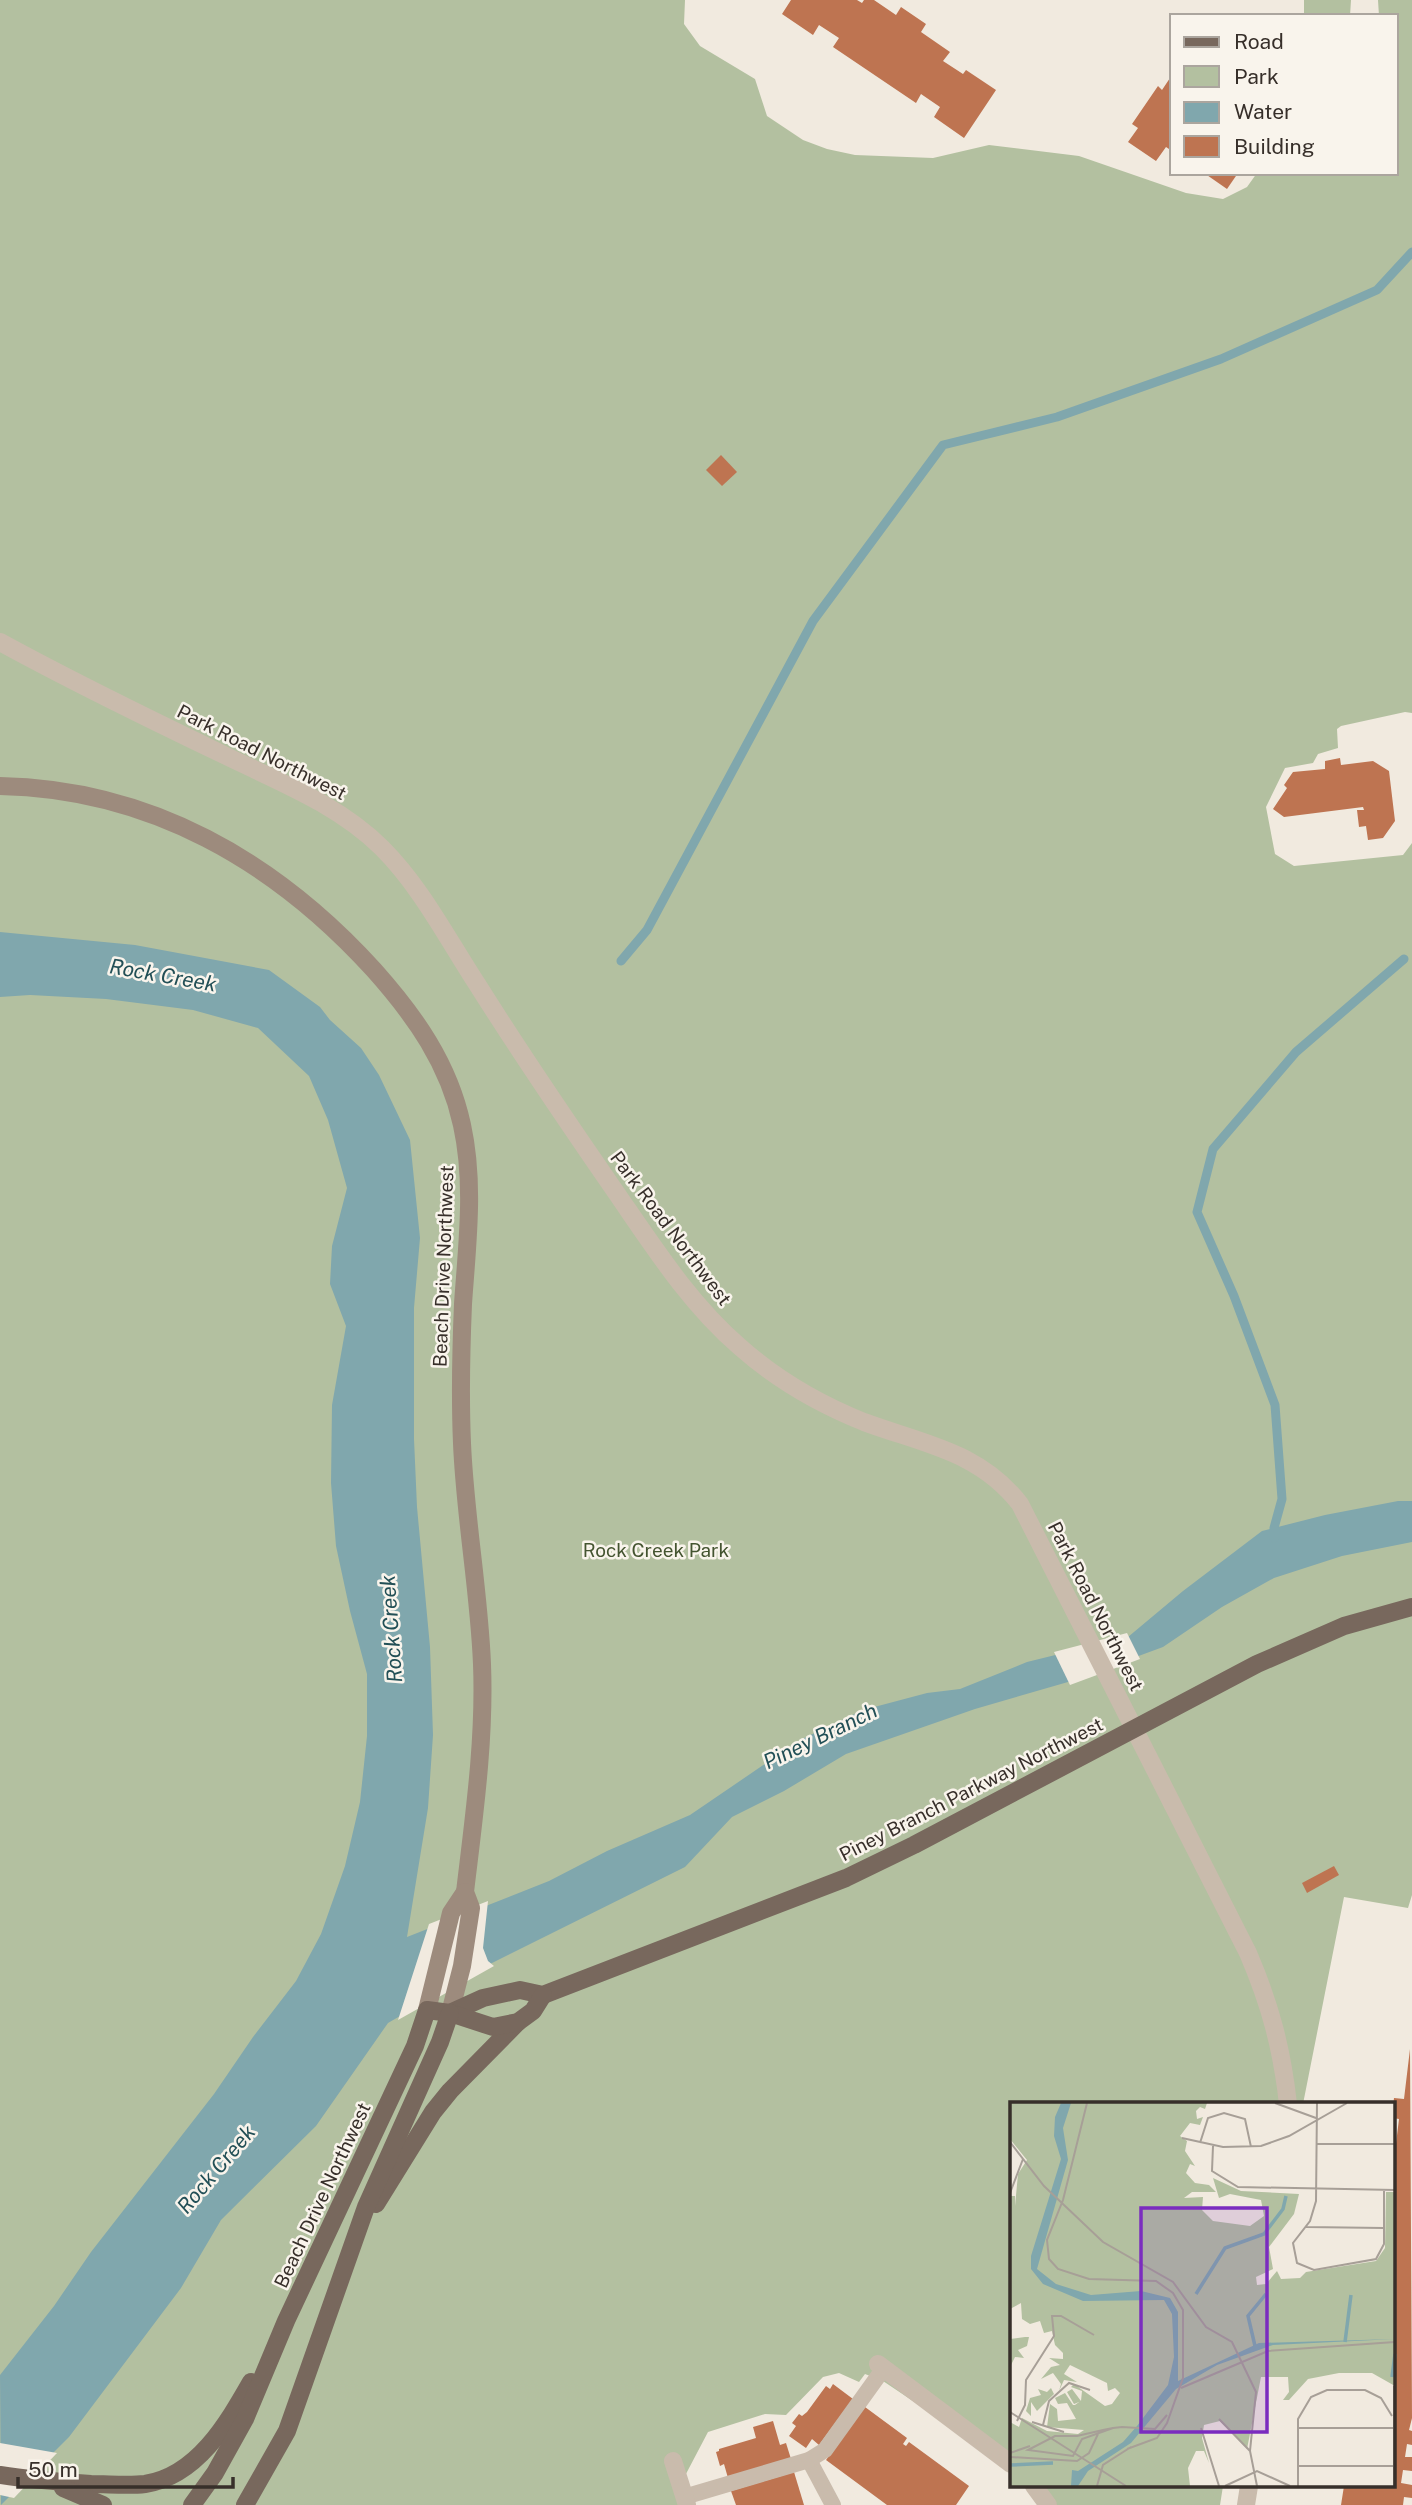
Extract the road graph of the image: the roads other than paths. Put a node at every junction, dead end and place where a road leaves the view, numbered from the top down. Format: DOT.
graph roads {
  1 [pos="0,642"];
  2 [pos="0,786"];
  3 [pos="1412,1607"];
  4 [pos="465,1892"];
  5 [pos="544,1995"];
  6 [pos="428,2007"];
  7 [pos="450,2013"];
  8 [pos="518,2022"];
  9 [pos="1288,2102"];
  10 [pos="351,2246"];
  11 [pos="286,2321"];
  12 [pos="881,2366"];
  13 [pos="809,2460"];
  14 [pos="673,2462"];
  15 [pos="1010,2462"];
  16 [pos="0,2475"];
  17 [pos="39,2481"];
  18 [pos="1035,2488"];
  19 [pos="685,2501"];
  20 [pos="71,2505"];
  21 [pos="103,2505"];
  22 [pos="192,2505"];
  23 [pos="246,2505"];
  24 [pos="832,2505"];
  25 [pos="1048,2505"];
  1 -- 9 [label="street, Park Road Northwest"];
  2 -- 4 [label="main road, Beach Drive Northwest"];
  3 -- 5 [label="main road, Piney Branch Parkway Northwest"];
  4 -- 6 [label="main road, Beach Drive Northwest"];
  4 -- 7 [label="main road, Beach Drive Northwest"];
  5 -- 7 [label="main road, Piney Branch Parkway Northwest"];
  5 -- 8 [label="main road, Piney Branch Parkway Northwest"];
  6 -- 7 [label="main road"];
  6 -- 11 [label="main road, Beach Drive Northwest"];
  7 -- 8 [label="main road"];
  7 -- 10 [label="main road, Beach Drive Northwest"];
  8 -- 10 [label="main road, Piney Branch Parkway Northwest"];
  10 -- 23 [label="main road, Beach Drive Northwest"];
  11 -- 17 [label="main road"];
  11 -- 22 [label="main road, Beach Drive Northwest"];
  12 -- 13 [label="lane"];
  12 -- 15 [label="street"];
  13 -- 19 [label="lane"];
  13 -- 24 [label="lane"];
  14 -- 19 [label="street"];
  16 -- 17 [label="main road"];
  17 -- 20 [label="main road"];
  17 -- 21 [label="main road"];
  18 -- 25 [label="street"];
}
